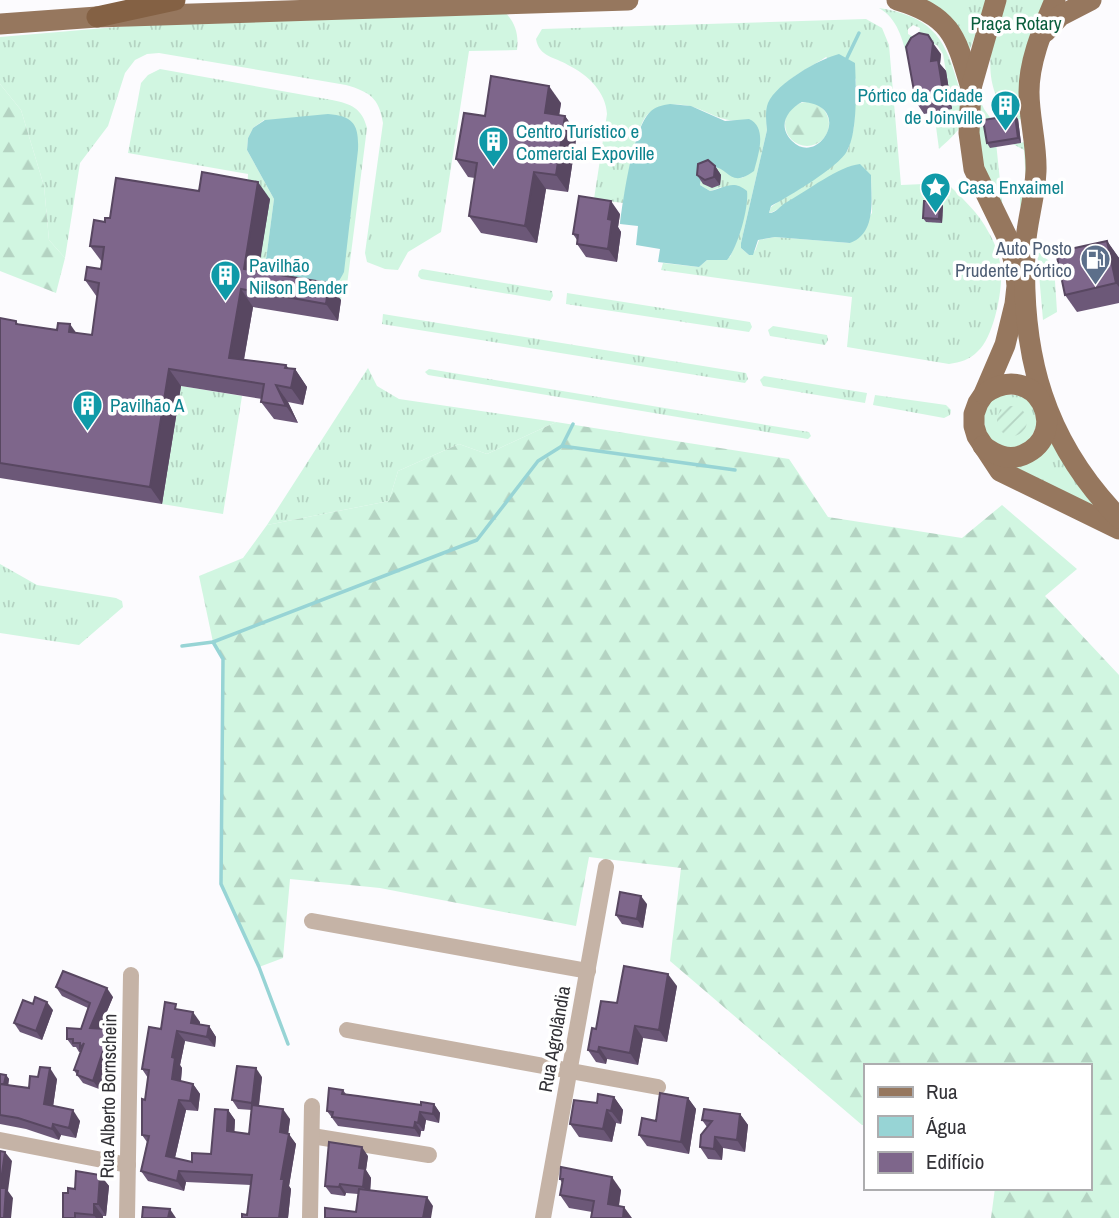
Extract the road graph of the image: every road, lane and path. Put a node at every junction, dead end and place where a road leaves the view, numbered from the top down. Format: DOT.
graph roads {
  1 [pos="175,0"];
  2 [pos="628,0"];
  3 [pos="897,0"];
  4 [pos="996,0"];
  5 [pos="1055,0"];
  6 [pos="1091,0"];
  7 [pos="97,18"];
  8 [pos="0,24"];
  9 [pos="1040,39"];
  10 [pos="971,88"];
  11 [pos="984,394"];
  12 [pos="1045,407"];
  13 [pos="983,446"];
  14 [pos="1119,518"];
  15 [pos="1119,529"];
  16 [pos="606,867"];
  17 [pos="313,921"];
  18 [pos="587,971"];
  19 [pos="131,975"];
  20 [pos="347,1030"];
  21 [pos="569,1071"];
  22 [pos="658,1087"];
  23 [pos="312,1106"];
  24 [pos="312,1136"];
  25 [pos="0,1140"];
  26 [pos="429,1155"];
  27 [pos="128,1165"];
  28 [pos="127,1218"];
  29 [pos="310,1218"];
  30 [pos="543,1218"];
  1 -- 7 [label="highway"];
  2 -- 7 [label="main road"];
  3 -- 10 [label="main road"];
  4 -- 10 [label="main road"];
  5 -- 9 [label="main road"];
  6 -- 9 [label="main road"];
  7 -- 8 [label="main road"];
  9 -- 12 [label="main road"];
  10 -- 11 [label="main road"];
  11 -- 12 [label="main road"];
  11 -- 13 [label="main road"];
  12 -- 13 [label="main road"];
  12 -- 14 [label="main road"];
  13 -- 15 [label="main road"];
  16 -- 18 [label="street, Rua Agrolândia"];
  17 -- 18 [label="street"];
  18 -- 21 [label="street, Rua Agrolândia"];
  19 -- 27 [label="street, Rua Alberto Bornschein"];
  20 -- 21 [label="street"];
  21 -- 22 [label="street"];
  21 -- 30 [label="street, Rua Agrolândia"];
  23 -- 24 [label="street"];
  24 -- 26 [label="street"];
  24 -- 29 [label="street"];
  25 -- 27 [label="street"];
  27 -- 28 [label="street, Rua Alberto Bornschein"];
}
